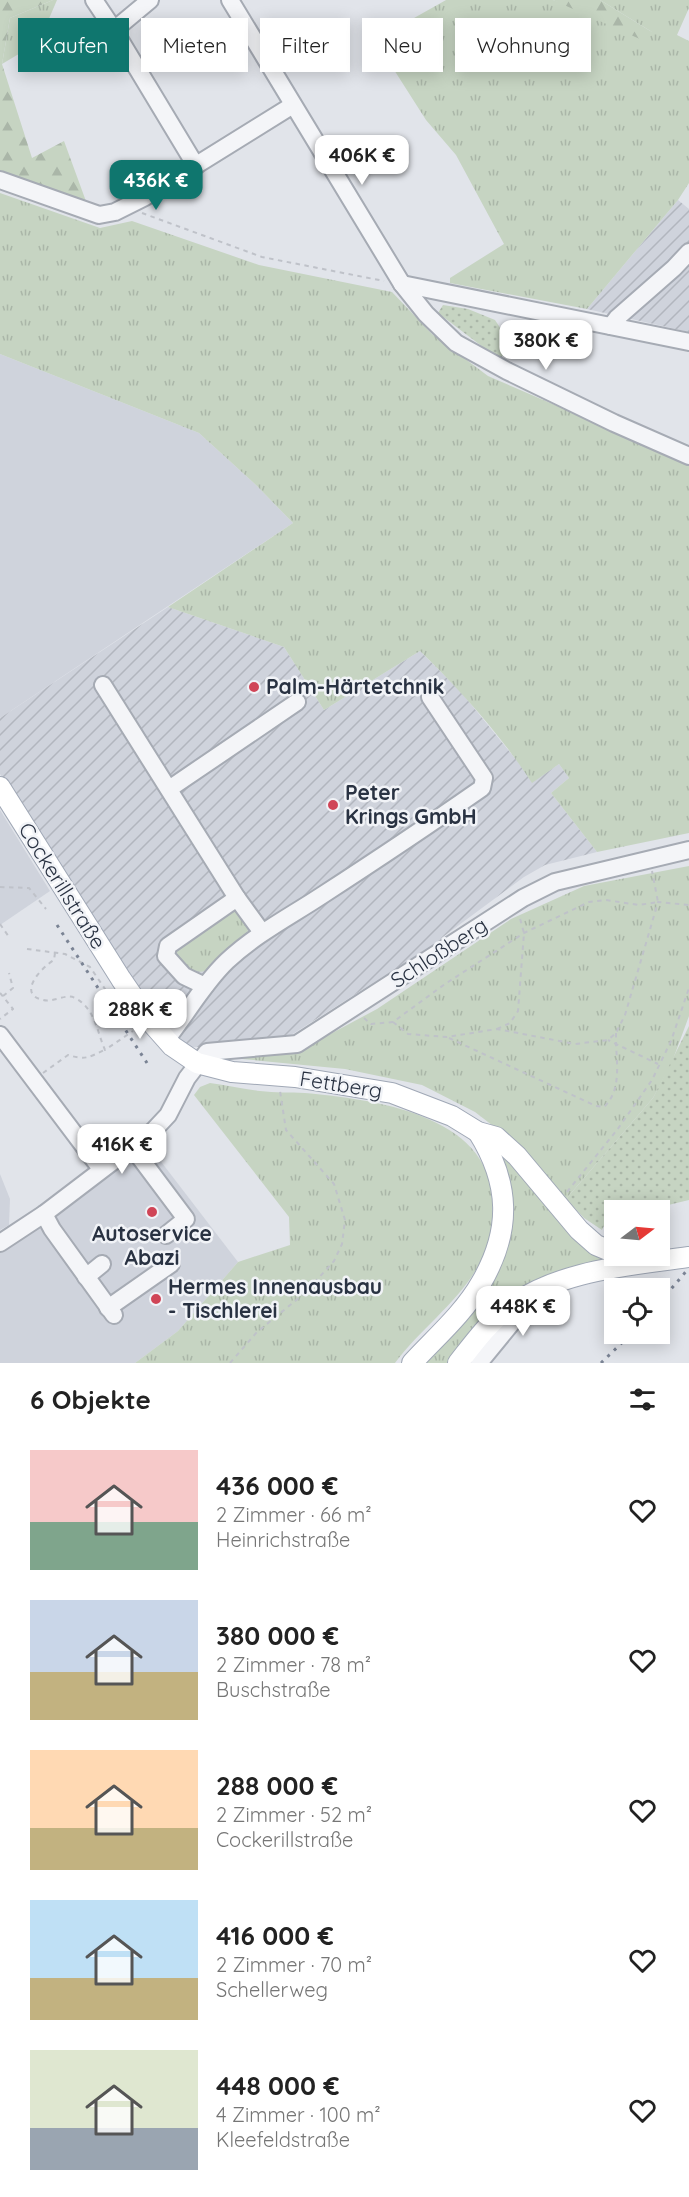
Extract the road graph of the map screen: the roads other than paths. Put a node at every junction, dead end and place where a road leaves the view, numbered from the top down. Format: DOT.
graph roads {
  1 [pos="94,0"];
  2 [pos="150,0"];
  3 [pos="230,0"];
  4 [pos="106,18"];
  5 [pos="128,18"];
  6 [pos="129,55"];
  7 [pos="293,105"];
  8 [pos="196,166"];
  9 [pos="0,180"];
  10 [pos="689,252"];
  11 [pos="402,284"];
  12 [pos="611,326"];
  13 [pos="689,342"];
  14 [pos="689,456"];
  15 [pos="103,685"];
  16 [pos="430,697"];
  17 [pos="297,702"];
  18 [pos="0,788"];
  19 [pos="169,789"];
  20 [pos="689,850"];
  21 [pos="237,898"];
  22 [pos="261,932"];
  23 [pos="205,986"];
  24 [pos="0,1035"];
  25 [pos="165,1041"];
  26 [pos="197,1063"];
  27 [pos="478,1132"];
  28 [pos="132,1147"];
  29 [pos="101,1169"];
  30 [pos="44,1214"];
  31 [pos="166,1235"];
  32 [pos="0,1244"];
  33 [pos="604,1248"];
  34 [pos="689,1257"];
  35 [pos="670,1260"];
  36 [pos="102,1264"];
  37 [pos="171,1264"];
  38 [pos="634,1266"];
  39 [pos="86,1277"];
  40 [pos="522,1298"];
  41 [pos="412,1363"];
  42 [pos="458,1363"];
  43 [pos="479,1363"];
  1 -- 4 [label="street"];
  2 -- 5 [label="street"];
  3 -- 7 [label="street"];
  6 -- 8 [label="street"];
  7 -- 8 [label="street"];
  7 -- 11 [label="street"];
  8 -- 9 [label="street"];
  10 -- 12 [label="street"];
  11 -- 12 [label="street"];
  11 -- 14 [label="street"];
  12 -- 13 [label="street"];
  15 -- 19 [label="street"];
  16 -- 22 [label="street"];
  17 -- 19 [label="street"];
  18 -- 25 [label="main road, Cockerillstraße"];
  19 -- 21 [label="street"];
  20 -- 26 [label="street, Schloßberg"];
  21 -- 22 [label="street"];
  21 -- 23 [label="street"];
  22 -- 23 [label="street"];
  23 -- 25 [label="street"];
  24 -- 29 [label="street"];
  25 -- 26 [label="main road, Cockerillstraße"];
  26 -- 27 [label="main road, Fettberg"];
  26 -- 28 [label="street"];
  27 -- 33 [label="main road, Fettberg"];
  27 -- 41 [label="main road, Fettberg"];
  28 -- 29 [label="street"];
  28 -- 31 [label="street"];
  29 -- 30 [label="street"];
  30 -- 32 [label="street"];
  30 -- 39 [label="street"];
  34 -- 35 [label="main road"];
  36 -- 39 [label="street"];
  37 -- 39 [label="street"];
  38 -- 40 [label="main road"];
  40 -- 42 [label="main road"];
  40 -- 43 [label="street"];
}
